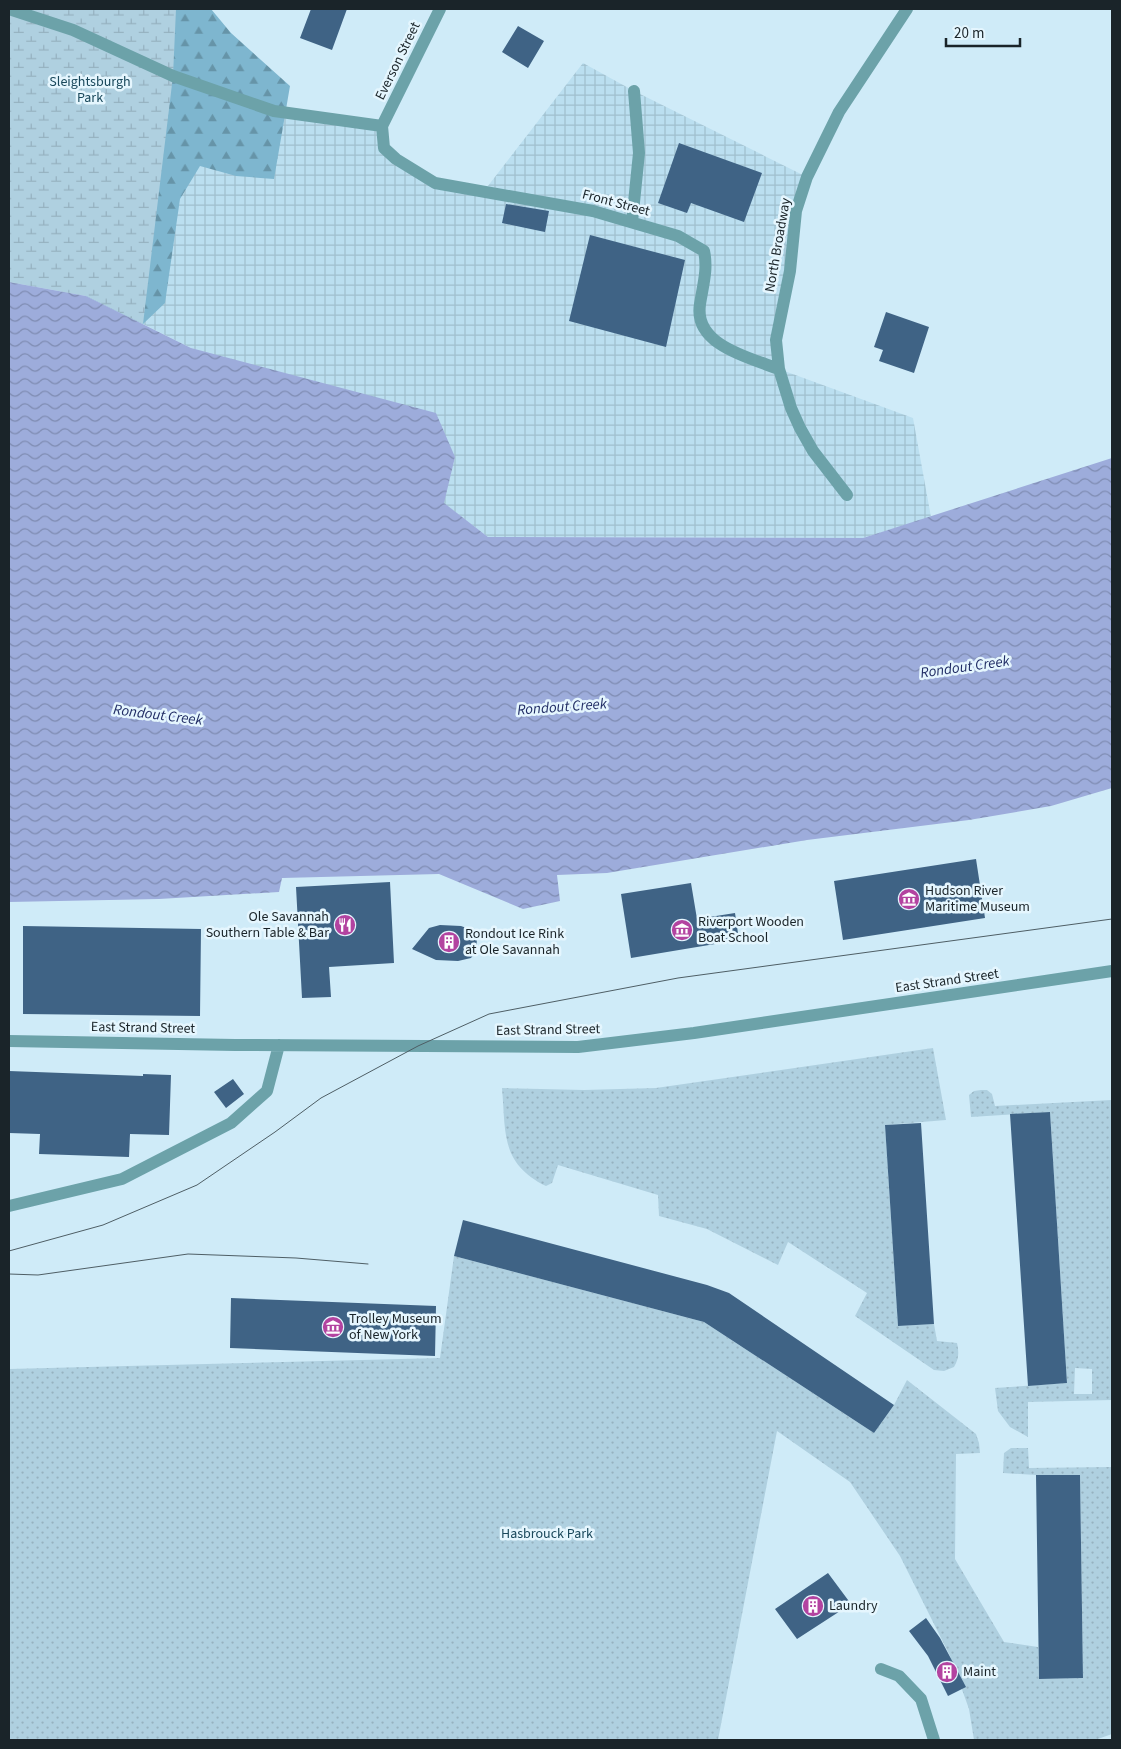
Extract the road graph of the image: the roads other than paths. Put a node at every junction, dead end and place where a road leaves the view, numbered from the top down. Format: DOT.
graph roads {
  1 [pos="9,9"];
  2 [pos="440,9"];
  3 [pos="907,9"];
  4 [pos="634,91"];
  5 [pos="382,126"];
  6 [pos="632,222"];
  7 [pos="778,369"];
  8 [pos="847,495"];
  9 [pos="1112,971"];
  10 [pos="9,1041"];
  11 [pos="279,1045"];
  12 [pos="9,1206"];
  13 [pos="881,1669"];
  14 [pos="934,1740"];
  1 -- 5 [label="street"];
  2 -- 5 [label="street, Everson Street"];
  3 -- 7 [label="street, North Broadway"];
  4 -- 6 [label="street"];
  5 -- 6 [label="street, Front Street"];
  6 -- 7 [label="street, Front Street"];
  7 -- 8 [label="street, North Broadway"];
  9 -- 11 [label="street, East Strand Street"];
  10 -- 11 [label="street, East Strand Street"];
  11 -- 12 [label="street"];
  13 -- 14 [label="street"];
}
